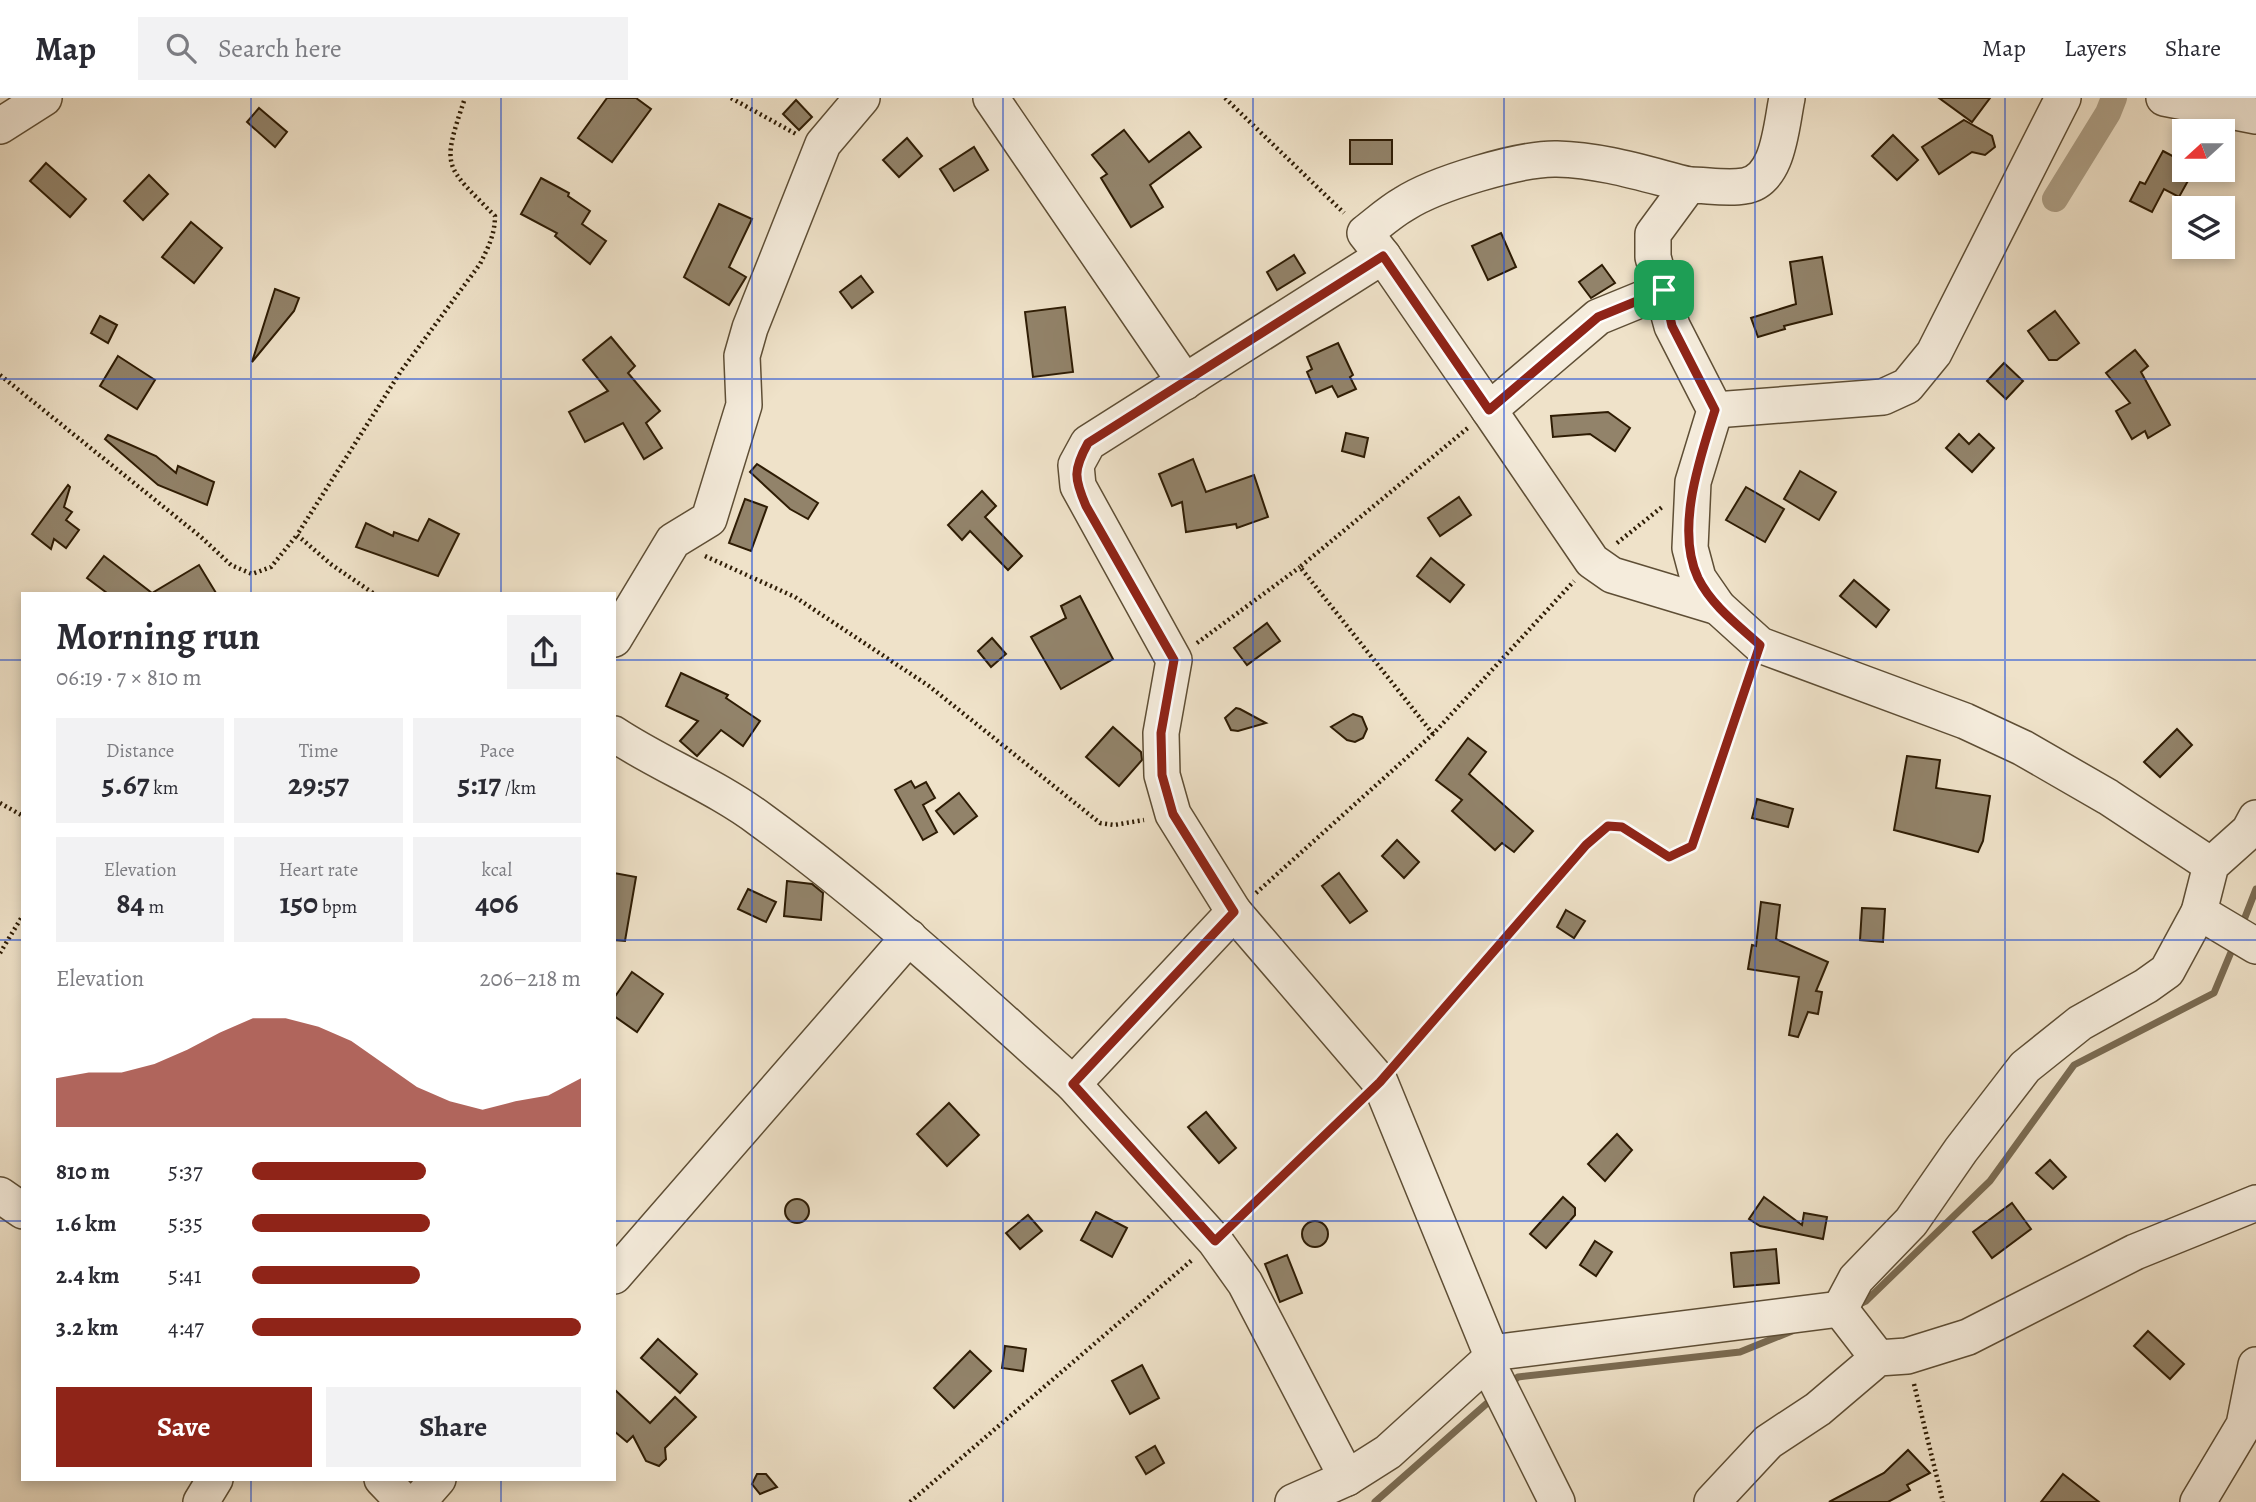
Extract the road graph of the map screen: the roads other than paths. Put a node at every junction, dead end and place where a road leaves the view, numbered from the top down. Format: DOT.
graph roads {
  1 [pos="44,98"];
  2 [pos="862,98"];
  3 [pos="991,98"];
  4 [pos="1787,98"];
  5 [pos="2063,98"];
  6 [pos="2164,98"];
  7 [pos="2256,116"];
  8 [pos="0,126"];
  9 [pos="1689,185"];
  10 [pos="1374,245"];
  11 [pos="1664,290"];
  12 [pos="1185,382"];
  13 [pos="1489,410"];
  14 [pos="1715,410"];
  15 [pos="1718,607"];
  16 [pos="616,636"];
  17 [pos="616,735"];
  18 [pos="2256,818"];
  19 [pos="2211,865"];
  20 [pos="1234,912"];
  21 [pos="2199,912"];
  22 [pos="909,937"];
  23 [pos="2251,944"];
  24 [pos="1073,1084"];
  25 [pos="0,1195"];
  26 [pos="2256,1203"];
  27 [pos="21,1210"];
  28 [pos="616,1274"];
  29 [pos="1871,1340"];
  30 [pos="1489,1357"];
  31 [pos="2256,1365"];
  32 [pos="1346,1478"];
  33 [pos="214,1481"];
  34 [pos="384,1481"];
  35 [pos="436,1481"];
  36 [pos="201,1502"];
  37 [pos="404,1502"];
  38 [pos="418,1502"];
  39 [pos="1293,1502"];
  40 [pos="1557,1502"];
  41 [pos="1712,1502"];
  42 [pos="2198,1502"];
  1 -- 8 [label="street"];
  2 -- 16 [label="street"];
  3 -- 12 [label="street"];
  4 -- 9 [label="street"];
  5 -- 14 [label="street"];
  6 -- 7 [label="street"];
  9 -- 10 [label="street"];
  9 -- 11 [label="street"];
  10 -- 12 [label="street"];
  10 -- 13 [label="street"];
  11 -- 13 [label="street"];
  11 -- 14 [label="street"];
  12 -- 20 [label="street"];
  13 -- 15 [label="street"];
  14 -- 15 [label="street"];
  15 -- 19 [label="street"];
  17 -- 22 [label="street"];
  18 -- 19 [label="street"];
  19 -- 21 [label="street"];
  20 -- 24 [label="street"];
  20 -- 30 [label="street"];
  21 -- 23 [label="street"];
  21 -- 29 [label="street"];
  22 -- 24 [label="street"];
  22 -- 28 [label="street"];
  24 -- 32 [label="street"];
  25 -- 27 [label="street"];
  26 -- 29 [label="street"];
  29 -- 30 [label="street"];
  29 -- 41 [label="street"];
  30 -- 32 [label="street"];
  30 -- 40 [label="street"];
  31 -- 42 [label="street"];
  32 -- 39 [label="street"];
  33 -- 36 [label="street"];
  34 -- 37 [label="street"];
  35 -- 38 [label="street"];
}
